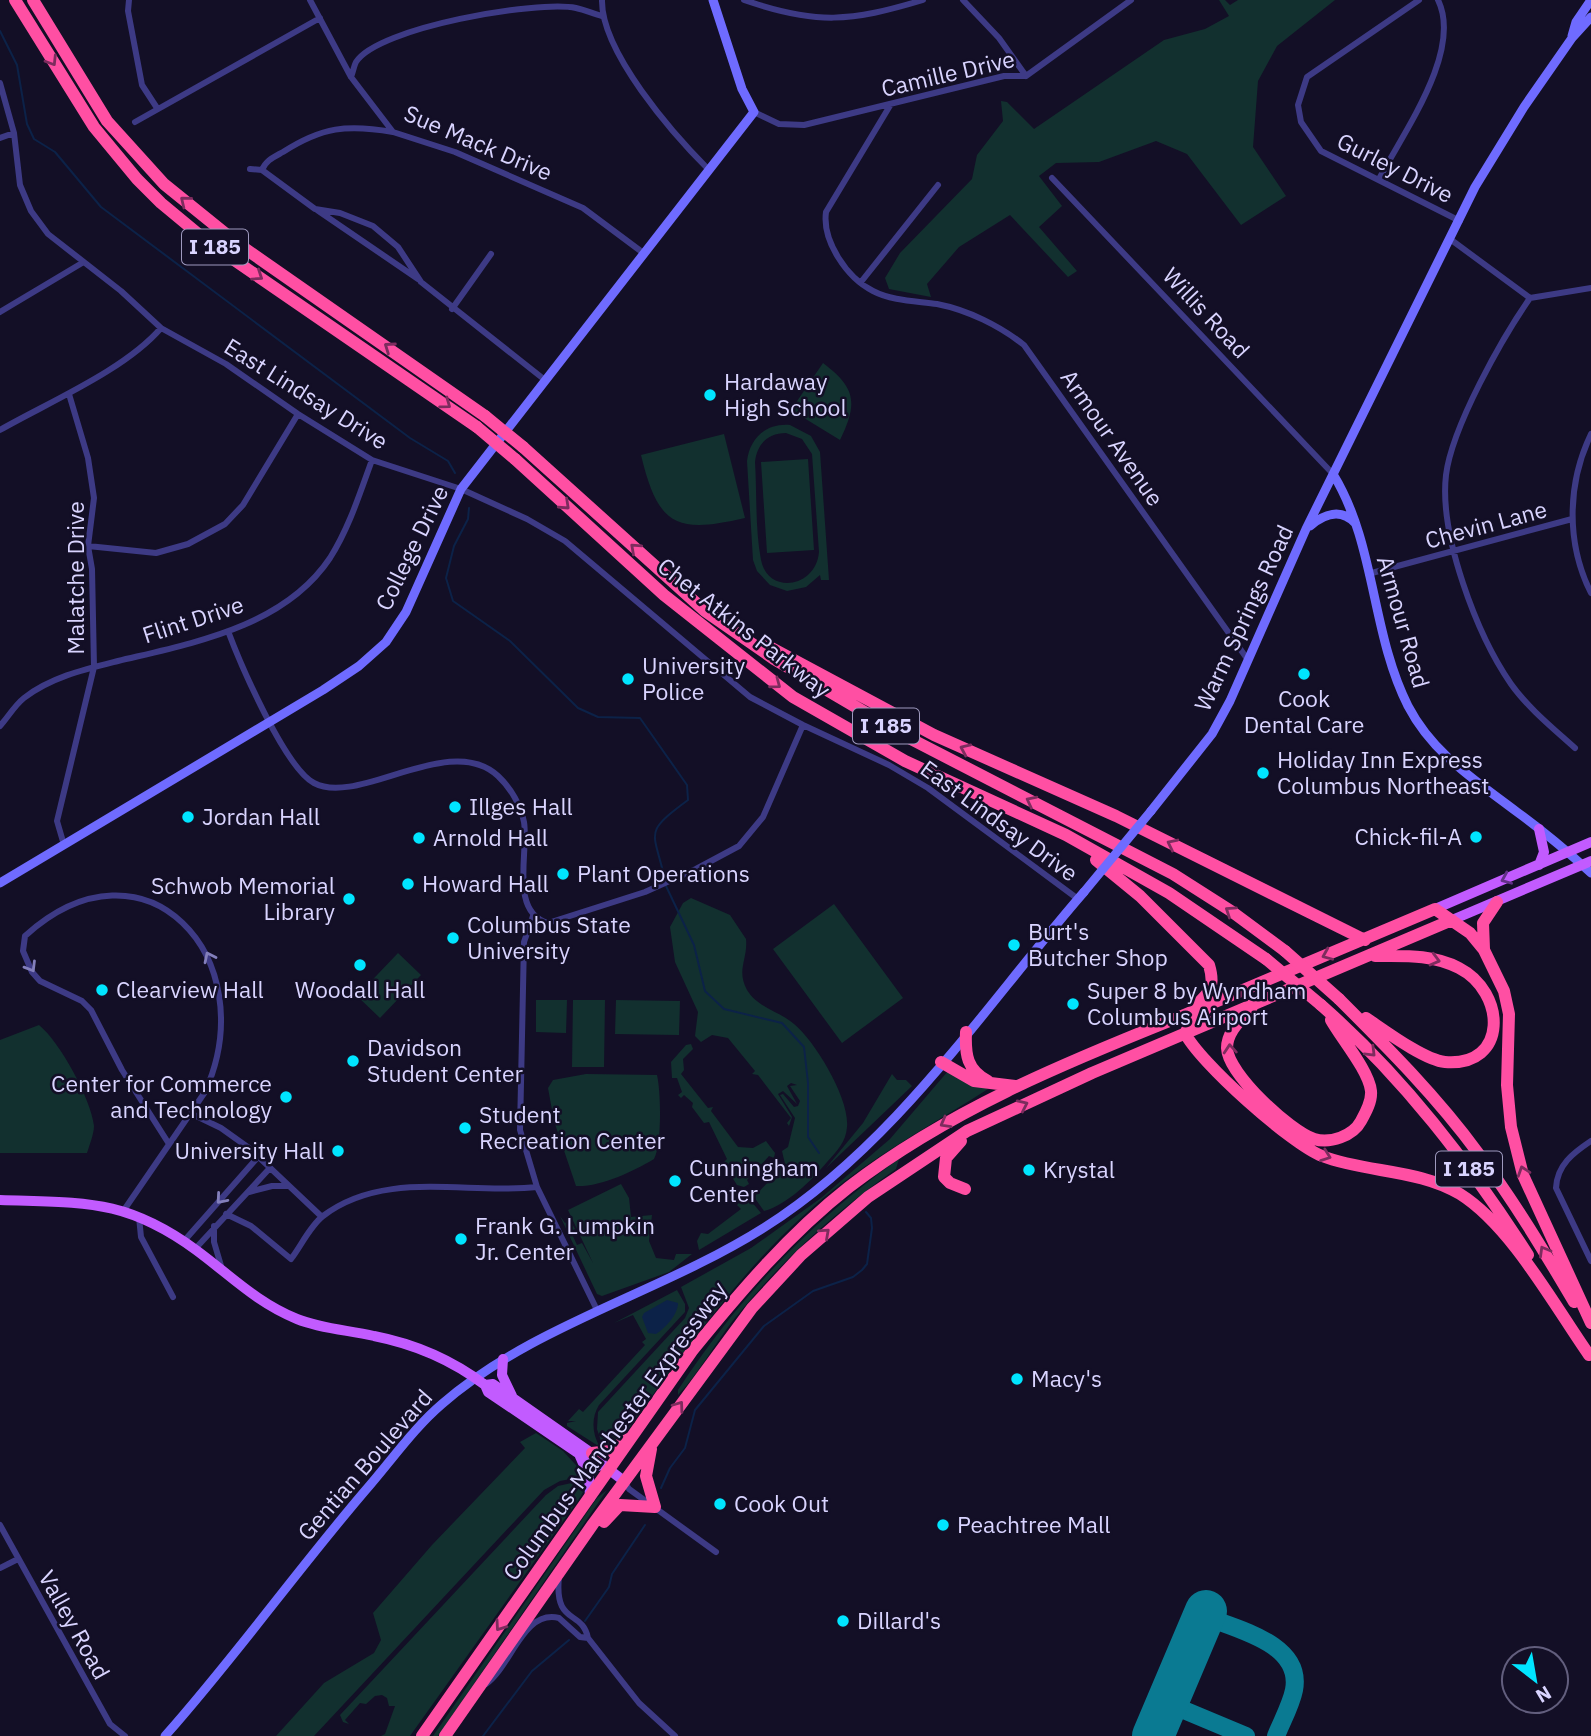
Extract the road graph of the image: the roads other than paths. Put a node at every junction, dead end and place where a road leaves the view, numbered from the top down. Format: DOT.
graph roads {
  1 [pos="33,0"];
  2 [pos="129,0"];
  3 [pos="310,0"];
  4 [pos="602,0"];
  5 [pos="713,0"];
  6 [pos="744,0"];
  7 [pos="923,0"];
  8 [pos="962,0"];
  9 [pos="1131,0"];
  10 [pos="1419,0"];
  11 [pos="1438,0"];
  12 [pos="1591,0"];
  13 [pos="16,2"];
  14 [pos="602,16"];
  15 [pos="320,18"];
  16 [pos="1591,18"];
  17 [pos="1572,38"];
  18 [pos="1026,76"];
  19 [pos="351,78"];
  20 [pos="0,83"];
  21 [pos="891,104"];
  22 [pos="157,108"];
  23 [pos="754,112"];
  24 [pos="135,121"];
  25 [pos="393,132"];
  26 [pos="14,133"];
  27 [pos="0,138"];
  28 [pos="250,169"];
  29 [pos="262,170"];
  30 [pos="709,170"];
  31 [pos="1052,178"];
  32 [pos="1378,179"];
  33 [pos="937,185"];
  34 [pos="315,209"];
  35 [pos="1460,221"];
  36 [pos="1450,239"];
  37 [pos="642,252"];
  38 [pos="491,254"];
  39 [pos="82,263"];
  40 [pos="421,282"];
  41 [pos="861,282"];
  42 [pos="1591,288"];
  43 [pos="1530,298"];
  44 [pos="452,309"];
  45 [pos="0,312"];
  46 [pos="161,328"];
  47 [pos="545,380"];
  48 [pos="69,394"];
  49 [pos="298,414"];
  50 [pos="481,421"];
  51 [pos="0,430"];
  52 [pos="1591,434"];
  53 [pos="372,460"];
  54 [pos="1333,474"];
  55 [pos="461,489"];
  56 [pos="1572,519"];
  57 [pos="1356,524"];
  58 [pos="1306,529"];
  59 [pos="88,546"];
  60 [pos="1453,553"];
  61 [pos="665,575"];
  62 [pos="1368,575"];
  63 [pos="1591,593"];
  64 [pos="228,631"];
  65 [pos="1248,660"];
  66 [pos="94,667"];
  67 [pos="271,721"];
  68 [pos="803,725"];
  69 [pos="0,726"];
  70 [pos="1575,748"];
  71 [pos="1539,829"];
  72 [pos="1066,835"];
  73 [pos="1591,842"];
  74 [pos="64,845"];
  75 [pos="1569,852"];
  76 [pos="1587,863"];
  77 [pos="1539,865"];
  78 [pos="1591,873"];
  79 [pos="0,883"];
  80 [pos="1081,896"];
  81 [pos="1497,902"];
  82 [pos="1435,909"];
  83 [pos="533,916"];
  84 [pos="1451,920"];
  85 [pos="1365,940"];
  86 [pos="1484,950"];
  87 [pos="1367,956"];
  88 [pos="1220,999"];
  89 [pos="1339,999"];
  90 [pos="1255,1005"];
  91 [pos="1321,1005"];
  92 [pos="1185,1014"];
  93 [pos="967,1032"];
  94 [pos="1185,1033"];
  95 [pos="941,1062"];
  96 [pos="991,1083"];
  97 [pos="1015,1086"];
  98 [pos="192,1114"];
  99 [pos="982,1124"];
  100 [pos="1591,1141"];
  101 [pos="169,1144"];
  102 [pos="258,1157"];
  103 [pos="269,1169"];
  104 [pos="827,1178"];
  105 [pos="288,1186"];
  106 [pos="537,1187"];
  107 [pos="965,1189"];
  108 [pos="247,1192"];
  109 [pos="0,1200"];
  110 [pos="124,1210"];
  111 [pos="226,1214"];
  112 [pos="139,1217"];
  113 [pos="322,1217"];
  114 [pos="214,1226"];
  115 [pos="184,1241"];
  116 [pos="195,1249"];
  117 [pos="1591,1261"];
  118 [pos="222,1270"];
  119 [pos="173,1297"];
  120 [pos="598,1312"];
  121 [pos="1591,1322"];
  122 [pos="1591,1331"];
  123 [pos="1590,1357"];
  124 [pos="503,1359"];
  125 [pos="475,1377"];
  126 [pos="485,1385"];
  127 [pos="514,1399"];
  128 [pos="636,1432"];
  129 [pos="653,1442"];
  130 [pos="586,1453"];
  131 [pos="606,1468"];
  132 [pos="624,1481"];
  133 [pos="590,1498"];
  134 [pos="655,1507"];
  135 [pos="0,1525"];
  136 [pos="716,1552"];
  137 [pos="18,1559"];
  138 [pos="0,1568"];
  139 [pos="561,1571"];
  140 [pos="588,1639"];
  141 [pos="479,1689"];
  142 [pos="125,1736"];
  143 [pos="166,1736"];
  144 [pos="422,1736"];
  145 [pos="445,1736"];
  146 [pos="675,1736"];
  50 -- 1 [label="highway, Chet Atkins Parkway / I 185, one-way"];
  2 -- 22 [label="street"];
  3 -- 15 [label="street, Sue Mack Drive"];
  4 -- 14 [label="street"];
  5 -- 23 [label="main road"];
  6 -- 7 [label="street"];
  8 -- 18 [label="street"];
  9 -- 18 [label="street, Camille Drive"];
  10 -- 32 [label="street, Gurley Drive"];
  11 -- 32 [label="street"];
  12 -- 17 [label="main road, Warm Springs Road"];
  13 -- 50 [label="highway, Chet Atkins Parkway / I 185, one-way"];
  14 -- 19 [label="street"];
  14 -- 30 [label="street"];
  15 -- 19 [label="street, Sue Mack Drive"];
  15 -- 22 [label="street"];
  16 -- 17 [label="main road, Warm Springs Road"];
  17 -- 35 [label="main road, Warm Springs Road"];
  18 -- 21 [label="street, Camille Drive"];
  19 -- 25 [label="street, Sue Mack Drive"];
  20 -- 26 [label="street, East Lindsay Drive"];
  21 -- 23 [label="street, Camille Drive"];
  21 -- 41 [label="street"];
  22 -- 24 [label="street"];
  23 -- 30 [label="main road, College Drive"];
  25 -- 29 [label="street"];
  25 -- 37 [label="street, Sue Mack Drive"];
  26 -- 27 [label="street"];
  26 -- 39 [label="street, East Lindsay Drive"];
  28 -- 29 [label="street"];
  29 -- 34 [label="street"];
  30 -- 37 [label="main road, College Drive"];
  31 -- 54 [label="street, Willis Road"];
  32 -- 35 [label="street, Gurley Drive"];
  33 -- 41 [label="street"];
  34 -- 40 [label="street"];
  34 -- 40 [label="street"];
  35 -- 36 [label="main road, Warm Springs Road"];
  36 -- 43 [label="street, Gurley Drive"];
  36 -- 54 [label="main road, Warm Springs Road"];
  37 -- 47 [label="main road, College Drive"];
  38 -- 44 [label="street"];
  39 -- 45 [label="street"];
  39 -- 46 [label="street, East Lindsay Drive"];
  40 -- 44 [label="street"];
  41 -- 65 [label="street, Armour Avenue"];
  42 -- 43 [label="street"];
  43 -- 60 [label="street"];
  44 -- 47 [label="street"];
  46 -- 48 [label="street"];
  46 -- 49 [label="street, East Lindsay Drive"];
  47 -- 55 [label="main road, College Drive"];
  48 -- 51 [label="street"];
  48 -- 59 [label="street, Malatche Drive"];
  49 -- 53 [label="street, East Lindsay Drive"];
  49 -- 59 [label="street"];
  61 -- 50 [label="highway, Chet Atkins Parkway / I 185, one-way, bridge"];
  50 -- 72 [label="highway, Chet Atkins Parkway / I 185, one-way, bridge"];
  52 -- 56 [label="street"];
  53 -- 55 [label="street, East Lindsay Drive"];
  53 -- 64 [label="street, Flint Drive"];
  54 -- 57 [label="main road, Armour Road"];
  54 -- 58 [label="main road, Warm Springs Road"];
  55 -- 67 [label="main road, College Drive"];
  55 -- 68 [label="street, East Lindsay Drive"];
  56 -- 60 [label="street, Chevin Lane"];
  56 -- 63 [label="street"];
  57 -- 58 [label="main road"];
  57 -- 62 [label="main road, Armour Road"];
  58 -- 65 [label="main road, Warm Springs Road"];
  59 -- 66 [label="street, Malatche Drive"];
  60 -- 62 [label="street, Chevin Lane"];
  60 -- 70 [label="street"];
  85 -- 61 [label="highway, one-way"];
  89 -- 61 [label="highway, Chet Atkins Parkway / I 185, one-way, bridge"];
  62 -- 71 [label="main road, Armour Road"];
  64 -- 66 [label="street, Flint Drive"];
  64 -- 67 [label="street"];
  65 -- 80 [label="main road, Warm Springs Road, bridge"];
  66 -- 69 [label="street, Flint Drive"];
  66 -- 74 [label="street, Malatche Drive"];
  67 -- 74 [label="main road, College Drive"];
  67 -- 83 [label="street"];
  68 -- 80 [label="street, East Lindsay Drive"];
  68 -- 83 [label="street"];
  71 -- 75 [label="main road, Armour Road"];
  71 -- 77 [label="main road"];
  72 -- 91 [label="highway, Chet Atkins Parkway / I 185, bridge"];
  72 -- 92 [label="highway"];
  73 -- 75 [label="main road, Columbus-Manchester Expressway"];
  74 -- 79 [label="main road, College Drive"];
  75 -- 76 [label="main road, Armour Road"];
  75 -- 77 [label="main road, Columbus-Manchester Expressway"];
  76 -- 78 [label="main road, Armour Road"];
  76 -- 81 [label="main road, Columbus-Manchester Expressway"];
  77 -- 82 [label="main road, Columbus-Manchester Expressway, one-way"];
  80 -- 93 [label="main road, Warm Springs Road"];
  81 -- 84 [label="main road, Columbus-Manchester Expressway"];
  81 -- 86 [label="highway"];
  82 -- 84 [label="highway"];
  82 -- 85 [label="highway, Columbus-Manchester Expressway"];
  83 -- 106 [label="street"];
  84 -- 86 [label="highway"];
  84 -- 87 [label="highway, Columbus-Manchester Expressway"];
  85 -- 88 [label="highway, Columbus-Manchester Expressway, one-way"];
  121 -- 86 [label="highway, one-way"];
  87 -- 89 [label="highway, one-way"];
  87 -- 90 [label="highway, Columbus-Manchester Expressway"];
  88 -- 92 [label="highway, Columbus-Manchester Expressway"];
  88 -- 94 [label="highway"];
  122 -- 89 [label="highway, Chet Atkins Parkway / I 185, one-way"];
  91 -- 90 [label="highway, one-way"];
  90 -- 94 [label="highway, Columbus-Manchester Expressway"];
  91 -- 123 [label="highway, Chet Atkins Parkway / I 185, one-way"];
  92 -- 97 [label="highway, Columbus-Manchester Expressway"];
  93 -- 95 [label="main road, Warm Springs Road"];
  93 -- 96 [label="highway"];
  99 -- 94 [label="highway, Columbus-Manchester Expressway, one-way"];
  94 -- 123 [label="highway, one-way"];
  95 -- 96 [label="highway"];
  95 -- 104 [label="main road, Warm Springs Road"];
  96 -- 97 [label="highway"];
  97 -- 128 [label="highway, Columbus-Manchester Expressway, one-way"];
  98 -- 101 [label="street"];
  98 -- 101 [label="street, one-way"];
  98 -- 102 [label="street"];
  99 -- 107 [label="highway"];
  129 -- 99 [label="highway, Columbus-Manchester Expressway, one-way"];
  100 -- 117 [label="street"];
  101 -- 110 [label="street"];
  102 -- 103 [label="street"];
  102 -- 115 [label="street, one-way"];
  103 -- 105 [label="street"];
  103 -- 108 [label="street"];
  104 -- 120 [label="main road, Gentian Boulevard"];
  105 -- 108 [label="street"];
  105 -- 113 [label="street"];
  106 -- 113 [label="street"];
  106 -- 120 [label="street"];
  108 -- 111 [label="street"];
  109 -- 110 [label="main road"];
  110 -- 112 [label="main road"];
  111 -- 113 [label="street"];
  111 -- 114 [label="street"];
  112 -- 115 [label="main road"];
  112 -- 119 [label="street"];
  114 -- 116 [label="street"];
  114 -- 118 [label="street"];
  115 -- 116 [label="main road"];
  116 -- 118 [label="main road"];
  118 -- 125 [label="main road"];
  120 -- 124 [label="main road, Gentian Boulevard"];
  124 -- 125 [label="main road, Gentian Boulevard"];
  124 -- 127 [label="main road"];
  125 -- 126 [label="main road"];
  125 -- 143 [label="main road, Gentian Boulevard"];
  126 -- 127 [label="main road"];
  126 -- 130 [label="main road"];
  127 -- 130 [label="main road"];
  128 -- 130 [label="highway"];
  128 -- 131 [label="highway, Columbus-Manchester Expressway"];
  129 -- 132 [label="highway, Columbus-Manchester Expressway"];
  129 -- 134 [label="highway"];
  130 -- 131 [label="main road"];
  130 -- 133 [label="main road"];
  131 -- 132 [label="main road"];
  131 -- 133 [label="highway, Columbus-Manchester Expressway"];
  132 -- 134 [label="street"];
  132 -- 139 [label="highway, Columbus-Manchester Expressway"];
  133 -- 144 [label="highway, Columbus-Manchester Expressway, one-way"];
  134 -- 136 [label="street"];
  134 -- 139 [label="highway"];
  135 -- 137 [label="street, Valley Road"];
  137 -- 138 [label="street"];
  137 -- 142 [label="street, Valley Road"];
  139 -- 140 [label="street"];
  139 -- 141 [label="highway, Columbus-Manchester Expressway"];
  140 -- 141 [label="street"];
  140 -- 146 [label="street"];
  141 -- 145 [label="highway, Columbus-Manchester Expressway"];
}
